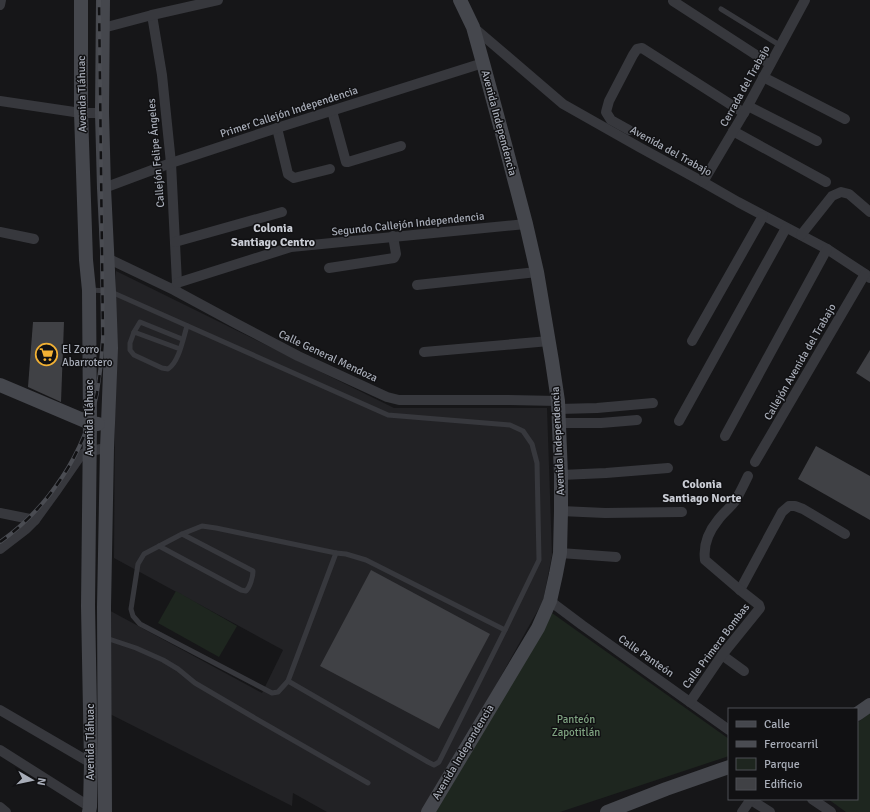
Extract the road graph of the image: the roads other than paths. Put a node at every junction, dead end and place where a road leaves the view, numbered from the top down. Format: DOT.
graph roads {
  1 [pos="1,0"];
  2 [pos="81,0"];
  3 [pos="103,0"];
  4 [pos="218,0"];
  5 [pos="460,0"];
  6 [pos="805,0"];
  7 [pos="673,1"];
  8 [pos="0,5"];
  9 [pos="721,9"];
  10 [pos="152,15"];
  11 [pos="103,28"];
  12 [pos="473,28"];
  13 [pos="781,46"];
  14 [pos="483,63"];
  15 [pos="770,64"];
  16 [pos="763,77"];
  17 [pos="0,101"];
  18 [pos="746,109"];
  19 [pos="332,111"];
  20 [pos="81,113"];
  21 [pos="102,113"];
  22 [pos="845,119"];
  23 [pos="277,128"];
  24 [pos="629,130"];
  25 [pos="733,131"];
  26 [pos="817,141"];
  27 [pos="401,146"];
  28 [pos="171,163"];
  29 [pos="330,169"];
  30 [pos="703,182"];
  31 [pos="826,182"];
  32 [pos="104,188"];
  33 [pos="282,212"];
  34 [pos="870,212"];
  35 [pos="763,216"];
  36 [pos="526,224"];
  37 [pos="786,228"];
  38 [pos="0,232"];
  39 [pos="393,236"];
  40 [pos="801,236"];
  41 [pos="34,239"];
  42 [pos="175,242"];
  43 [pos="827,249"];
  44 [pos="107,258"];
  45 [pos="328,268"];
  46 [pos="537,272"];
  47 [pos="868,276"];
  48 [pos="417,285"];
  49 [pos="176,286"];
  50 [pos="89,290"];
  51 [pos="109,291"];
  52 [pos="187,326"];
  53 [pos="134,332"];
  54 [pos="182,339"];
  55 [pos="549,341"];
  56 [pos="692,341"];
  57 [pos="180,349"];
  58 [pos="424,352"];
  59 [pos="0,385"];
  60 [pos="653,403"];
  61 [pos="558,411"];
  62 [pos="637,420"];
  63 [pos="679,421"];
  64 [pos="90,424"];
  65 [pos="108,424"];
  66 [pos="725,436"];
  67 [pos="107,448"];
  68 [pos="89,451"];
  69 [pos="755,462"];
  70 [pos="668,468"];
  71 [pos="561,475"];
  72 [pos="748,476"];
  73 [pos="561,511"];
  74 [pos="682,512"];
  75 [pos="0,513"];
  76 [pos="35,520"];
  77 [pos="182,534"];
  78 [pos="844,534"];
  79 [pos="159,546"];
  80 [pos="0,549"];
  81 [pos="336,553"];
  82 [pos="560,553"];
  83 [pos="616,557"];
  84 [pos="740,590"];
  85 [pos="550,601"];
  86 [pos="88,606"];
  87 [pos="104,607"];
  88 [pos="505,630"];
  89 [pos="105,638"];
  90 [pos="722,655"];
  91 [pos="744,671"];
  92 [pos="288,681"];
  93 [pos="690,702"];
  94 [pos="870,705"];
  95 [pos="0,710"];
  96 [pos="858,713"];
  97 [pos="728,729"];
  98 [pos="0,750"];
  99 [pos="91,763"];
  100 [pos="728,767"];
  101 [pos="368,783"];
  102 [pos="750,800"];
  103 [pos="752,800"];
  104 [pos="813,800"];
  105 [pos="0,807"];
  106 [pos="90,809"];
  107 [pos="6,812"];
  108 [pos="105,812"];
  109 [pos="428,812"];
  110 [pos="608,812"];
  111 [pos="742,812"];
  112 [pos="770,812"];
  113 [pos="831,812"];
  1 -- 8 [label="street"];
  2 -- 20 [label="main road, Avenida Tláhuac"];
  3 -- 11 [label="main road, Avenida Tláhuac"];
  4 -- 10 [label="street"];
  5 -- 12 [label="main road, Avenida Independencia"];
  6 -- 13 [label="street, Cerrada del Trabajo"];
  7 -- 15 [label="street"];
  9 -- 13 [label="lane"];
  10 -- 11 [label="street"];
  10 -- 28 [label="street, Callejón Felipe Ángeles"];
  11 -- 21 [label="main road, Avenida Tláhuac"];
  12 -- 14 [label="main road, Avenida Independencia"];
  12 -- 30 [label="street, Avenida del Trabajo"];
  13 -- 15 [label="street, Cerrada del Trabajo"];
  14 -- 19 [label="street, Primer Callejón Independencia"];
  14 -- 36 [label="main road, Avenida Independencia"];
  15 -- 16 [label="street, Cerrada del Trabajo"];
  16 -- 18 [label="street, Cerrada del Trabajo"];
  16 -- 22 [label="street"];
  17 -- 20 [label="street"];
  18 -- 24 [label="street"];
  18 -- 25 [label="street, Cerrada del Trabajo"];
  18 -- 26 [label="street"];
  19 -- 23 [label="street, Primer Callejón Independencia"];
  19 -- 27 [label="street"];
  20 -- 21 [label="street"];
  20 -- 50 [label="main road, Avenida Tláhuac"];
  21 -- 32 [label="main road, Avenida Tláhuac"];
  23 -- 28 [label="street, Primer Callejón Independencia"];
  23 -- 29 [label="street"];
  25 -- 30 [label="street, Cerrada del Trabajo"];
  25 -- 31 [label="street"];
  28 -- 32 [label="street, Primer Callejón Independencia"];
  28 -- 42 [label="street, Callejón Felipe Ángeles"];
  30 -- 35 [label="street, Avenida del Trabajo"];
  32 -- 44 [label="main road, Avenida Tláhuac"];
  33 -- 42 [label="street"];
  34 -- 40 [label="street"];
  35 -- 37 [label="street, Avenida del Trabajo"];
  35 -- 56 [label="street"];
  36 -- 39 [label="street, Segundo Callejón Independencia"];
  36 -- 46 [label="main road, Avenida Independencia"];
  37 -- 40 [label="street, Avenida del Trabajo"];
  37 -- 63 [label="street"];
  38 -- 41 [label="street"];
  39 -- 45 [label="street"];
  39 -- 49 [label="street, Segundo Callejón Independencia"];
  40 -- 43 [label="street, Avenida del Trabajo"];
  42 -- 49 [label="street, Callejón Felipe Ángeles"];
  43 -- 47 [label="street, Avenida del Trabajo"];
  43 -- 66 [label="street"];
  44 -- 49 [label="street, Calle General Mendoza"];
  44 -- 51 [label="main road, Avenida Tláhuac"];
  46 -- 48 [label="street"];
  46 -- 55 [label="main road, Avenida Independencia"];
  47 -- 69 [label="street, Callejón Avenida del Trabajo"];
  49 -- 61 [label="street, Calle General Mendoza"];
  50 -- 51 [label="lane"];
  50 -- 64 [label="main road, Avenida Tláhuac"];
  51 -- 52 [label="lane"];
  51 -- 65 [label="main road, Avenida Tláhuac"];
  52 -- 54 [label="lane"];
  52 -- 88 [label="lane"];
  53 -- 54 [label="lane"];
  53 -- 57 [label="lane"];
  53 -- 57 [label="lane"];
  54 -- 57 [label="lane"];
  55 -- 58 [label="street"];
  55 -- 61 [label="main road, Avenida Independencia"];
  59 -- 64 [label="main road"];
  60 -- 61 [label="street"];
  61 -- 62 [label="street"];
  61 -- 71 [label="main road, Avenida Independencia"];
  64 -- 65 [label="main road"];
  64 -- 68 [label="main road, Avenida Tláhuac"];
  65 -- 67 [label="main road, Avenida Tláhuac"];
  67 -- 68 [label="street"];
  67 -- 87 [label="main road, Avenida Tláhuac"];
  68 -- 76 [label="street"];
  68 -- 86 [label="main road, Avenida Tláhuac"];
  70 -- 71 [label="street"];
  71 -- 73 [label="main road, Avenida Independencia"];
  72 -- 84 [label="street, Calle Primera Bombas"];
  73 -- 74 [label="street"];
  73 -- 82 [label="main road, Avenida Independencia"];
  75 -- 76 [label="street"];
  76 -- 80 [label="street"];
  77 -- 79 [label="lane"];
  77 -- 79 [label="lane"];
  77 -- 81 [label="lane"];
  78 -- 84 [label="street"];
  79 -- 92 [label="lane"];
  81 -- 88 [label="lane"];
  81 -- 92 [label="lane"];
  82 -- 83 [label="street"];
  82 -- 85 [label="main road, Avenida Independencia"];
  84 -- 90 [label="street, Calle Primera Bombas"];
  85 -- 93 [label="street, Calle Panteón"];
  85 -- 109 [label="main road, Avenida Independencia"];
  86 -- 87 [label="main road"];
  86 -- 99 [label="main road, Avenida Tláhuac"];
  87 -- 89 [label="main road, Avenida Tláhuac"];
  88 -- 92 [label="lane"];
  89 -- 101 [label="lane"];
  89 -- 108 [label="main road, Avenida Tláhuac"];
  90 -- 91 [label="street"];
  90 -- 93 [label="street, Calle Primera Bombas"];
  93 -- 97 [label="street, Calle Panteón"];
  94 -- 96 [label="main road"];
  95 -- 99 [label="street"];
  98 -- 106 [label="street"];
  99 -- 106 [label="main road, Avenida Tláhuac"];
  100 -- 110 [label="main road"];
  102 -- 111 [label="street"];
  103 -- 112 [label="street"];
  104 -- 113 [label="street"];
  105 -- 107 [label="street"];
}
